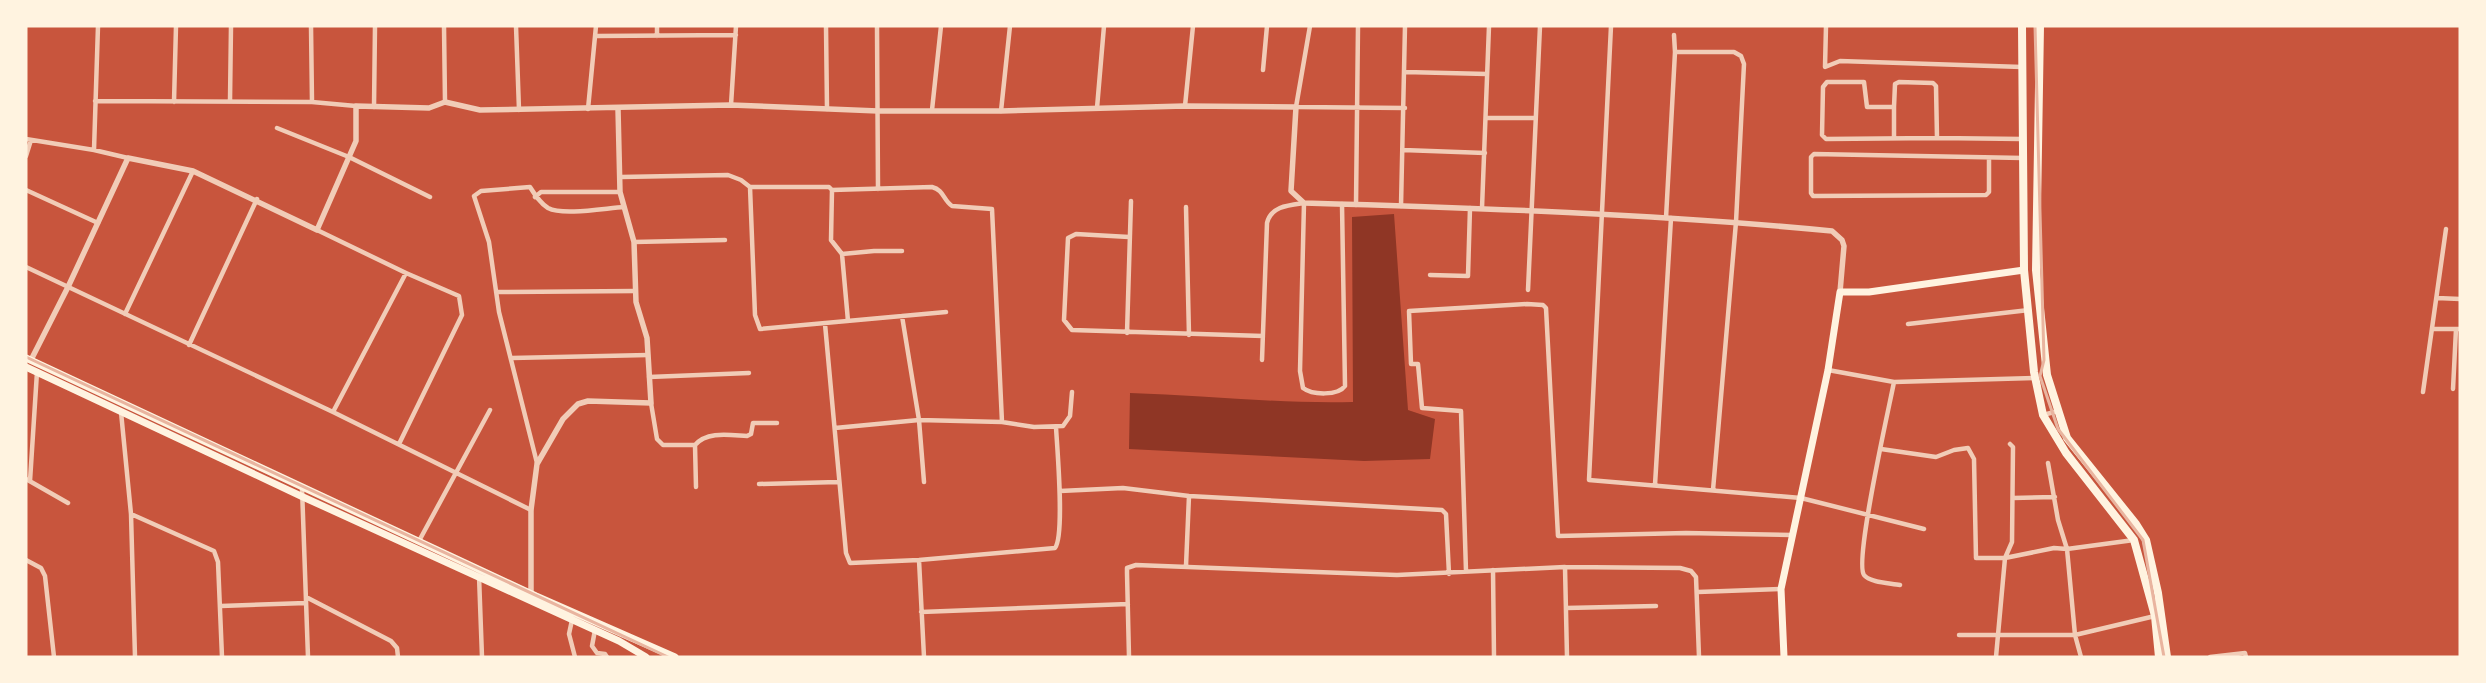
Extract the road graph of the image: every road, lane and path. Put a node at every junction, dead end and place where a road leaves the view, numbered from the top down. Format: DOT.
graph roads {
  1 [pos="98,26"];
  2 [pos="176,26"];
  3 [pos="231,26"];
  4 [pos="311,26"];
  5 [pos="374,26"];
  6 [pos="444,26"];
  7 [pos="516,26"];
  8 [pos="596,26"];
  9 [pos="657,26"];
  10 [pos="736,26"];
  11 [pos="826,26"];
  12 [pos="877,26"];
  13 [pos="941,26"];
  14 [pos="1010,26"];
  15 [pos="1104,26"];
  16 [pos="1193,26"];
  17 [pos="1268,26"];
  18 [pos="1310,26"];
  19 [pos="1358,26"];
  20 [pos="1405,26"];
  21 [pos="1489,26"];
  22 [pos="1540,26"];
  23 [pos="1611,26"];
  24 [pos="1826,26"];
  25 [pos="2022,26"];
  26 [pos="2040,26"];
  27 [pos="736,35"];
  28 [pos="1674,35"];
  29 [pos="597,36"];
  30 [pos="657,36"];
  31 [pos="1675,52"];
  32 [pos="2022,67"];
  33 [pos="1263,70"];
  34 [pos="1405,72"];
  35 [pos="1487,74"];
  36 [pos="94,101"];
  37 [pos="230,101"];
  38 [pos="174,102"];
  39 [pos="312,102"];
  40 [pos="445,102"];
  41 [pos="732,105"];
  42 [pos="356,106"];
  43 [pos="1185,106"];
  44 [pos="374,107"];
  45 [pos="1296,107"];
  46 [pos="1358,107"];
  47 [pos="1894,107"];
  48 [pos="1097,108"];
  49 [pos="1405,108"];
  50 [pos="588,109"];
  51 [pos="618,109"];
  52 [pos="827,109"];
  53 [pos="519,110"];
  54 [pos="932,110"];
  55 [pos="878,111"];
  56 [pos="1001,111"];
  57 [pos="1486,118"];
  58 [pos="1535,118"];
  59 [pos="277,128"];
  60 [pos="1894,138"];
  61 [pos="1937,138"];
  62 [pos="29,139"];
  63 [pos="2022,139"];
  64 [pos="94,150"];
  65 [pos="1403,150"];
  66 [pos="1485,153"];
  67 [pos="26,156"];
  68 [pos="350,157"];
  69 [pos="128,158"];
  70 [pos="1989,158"];
  71 [pos="2023,158"];
  72 [pos="193,171"];
  73 [pos="621,177"];
  74 [pos="750,187"];
  75 [pos="878,189"];
  76 [pos="26,190"];
  77 [pos="832,190"];
  78 [pos="620,192"];
  79 [pos="535,196"];
  80 [pos="430,197"];
  81 [pos="257,199"];
  82 [pos="1130,201"];
  83 [pos="1304,203"];
  84 [pos="1342,204"];
  85 [pos="1356,205"];
  86 [pos="1401,206"];
  87 [pos="624,207"];
  88 [pos="1186,207"];
  89 [pos="1470,208"];
  90 [pos="1482,208"];
  91 [pos="1531,211"];
  92 [pos="1602,215"];
  93 [pos="1669,218"];
  94 [pos="1736,222"];
  95 [pos="98,223"];
  96 [pos="2446,228"];
  97 [pos="317,230"];
  98 [pos="1129,237"];
  99 [pos="725,240"];
  100 [pos="634,242"];
  101 [pos="902,251"];
  102 [pos="842,254"];
  103 [pos="26,267"];
  104 [pos="2024,270"];
  105 [pos="406,273"];
  106 [pos="1430,275"];
  107 [pos="68,287"];
  108 [pos="1528,290"];
  109 [pos="635,291"];
  110 [pos="496,292"];
  111 [pos="1840,292"];
  112 [pos="2437,298"];
  113 [pos="2460,299"];
  114 [pos="2029,310"];
  115 [pos="946,312"];
  116 [pos="125,314"];
  117 [pos="902,316"];
  118 [pos="848,321"];
  119 [pos="825,324"];
  120 [pos="1908,324"];
  121 [pos="2433,329"];
  122 [pos="2458,329"];
  123 [pos="1127,333"];
  124 [pos="1189,335"];
  125 [pos="1263,336"];
  126 [pos="189,345"];
  127 [pos="648,355"];
  128 [pos="512,358"];
  129 [pos="28,359"];
  130 [pos="1262,360"];
  131 [pos="26,367"];
  132 [pos="1828,370"];
  133 [pos="37,372"];
  134 [pos="749,373"];
  135 [pos="649,377"];
  136 [pos="2036,378"];
  137 [pos="1894,382"];
  138 [pos="2453,389"];
  139 [pos="1072,392"];
  140 [pos="2423,392"];
  141 [pos="120,403"];
  142 [pos="651,403"];
  143 [pos="490,410"];
  144 [pos="2058,411"];
  145 [pos="121,412"];
  146 [pos="333,412"];
  147 [pos="2043,415"];
  148 [pos="919,420"];
  149 [pos="1002,422"];
  150 [pos="777,423"];
  151 [pos="1056,427"];
  152 [pos="835,428"];
  153 [pos="399,444"];
  154 [pos="2010,444"];
  155 [pos="695,445"];
  156 [pos="1882,449"];
  157 [pos="2048,463"];
  158 [pos="538,464"];
  159 [pos="456,473"];
  160 [pos="28,480"];
  161 [pos="838,482"];
  162 [pos="924,482"];
  163 [pos="758,484"];
  164 [pos="1655,484"];
  165 [pos="302,488"];
  166 [pos="696,488"];
  167 [pos="1713,490"];
  168 [pos="1060,491"];
  169 [pos="1189,496"];
  170 [pos="303,497"];
  171 [pos="2055,497"];
  172 [pos="1801,498"];
  173 [pos="2014,498"];
  174 [pos="68,503"];
  175 [pos="531,510"];
  176 [pos="131,514"];
  177 [pos="1867,516"];
  178 [pos="1924,529"];
  179 [pos="1792,535"];
  180 [pos="2134,540"];
  181 [pos="419,541"];
  182 [pos="2068,549"];
  183 [pos="2005,558"];
  184 [pos="26,560"];
  185 [pos="919,560"];
  186 [pos="1186,566"];
  187 [pos="1565,567"];
  188 [pos="480,568"];
  189 [pos="1466,570"];
  190 [pos="1493,570"];
  191 [pos="1449,574"];
  192 [pos="479,577"];
  193 [pos="1900,585"];
  194 [pos="1781,589"];
  195 [pos="1698,592"];
  196 [pos="531,593"];
  197 [pos="306,600"];
  198 [pos="530,602"];
  199 [pos="1128,604"];
  200 [pos="221,606"];
  201 [pos="1656,606"];
  202 [pos="1566,608"];
  203 [pos="921,612"];
  204 [pos="2155,616"];
  205 [pos="572,620"];
  206 [pos="595,630"];
  207 [pos="1959,635"];
  208 [pos="2075,635"];
  209 [pos="1999,636"];
  210 [pos="54,657"];
  211 [pos="136,657"];
  212 [pos="222,657"];
  213 [pos="308,657"];
  214 [pos="398,657"];
  215 [pos="482,657"];
  216 [pos="575,657"];
  217 [pos="607,657"];
  218 [pos="646,657"];
  219 [pos="675,657"];
  220 [pos="924,657"];
  221 [pos="1129,657"];
  222 [pos="1494,657"];
  223 [pos="1567,657"];
  224 [pos="1699,657"];
  225 [pos="1784,657"];
  226 [pos="1996,657"];
  227 [pos="2081,657"];
  228 [pos="2159,657"];
  229 [pos="2167,657"];
  230 [pos="2210,657"];
  231 [pos="2246,657"];
  1 -- 36 [label="street"];
  2 -- 38 [label="street"];
  3 -- 37 [label="street"];
  4 -- 39 [label="street"];
  5 -- 44 [label="street"];
  6 -- 40 [label="street"];
  7 -- 53 [label="street"];
  8 -- 29 [label="street"];
  9 -- 30 [label="street"];
  10 -- 27 [label="street"];
  11 -- 52 [label="street"];
  12 -- 55 [label="street"];
  13 -- 54 [label="street"];
  14 -- 56 [label="street"];
  15 -- 48 [label="street"];
  16 -- 43 [label="street"];
  17 -- 33 [label="street"];
  18 -- 45 [label="street"];
  19 -- 46 [label="street"];
  20 -- 34 [label="street"];
  21 -- 35 [label="street"];
  22 -- 58 [label="street"];
  23 -- 92 [label="street"];
  24 -- 32 [label="street"];
  25 -- 32 [label="main road"];
  26 -- 144 [label="main road"];
  27 -- 30 [label="street"];
  27 -- 41 [label="street"];
  28 -- 31 [label="street"];
  29 -- 30 [label="street"];
  29 -- 50 [label="street"];
  31 -- 93 [label="street"];
  31 -- 94 [label="street"];
  32 -- 63 [label="main road"];
  34 -- 35 [label="street"];
  34 -- 49 [label="street"];
  35 -- 57 [label="street"];
  36 -- 38 [label="street"];
  36 -- 64 [label="street"];
  37 -- 38 [label="street"];
  37 -- 39 [label="street"];
  39 -- 42 [label="street"];
  40 -- 44 [label="street"];
  40 -- 53 [label="street"];
  41 -- 51 [label="street"];
  41 -- 52 [label="street"];
  42 -- 44 [label="street"];
  42 -- 68 [label="street"];
  43 -- 45 [label="street"];
  43 -- 48 [label="street"];
  45 -- 46 [label="street"];
  45 -- 83 [label="street"];
  46 -- 49 [label="street"];
  46 -- 85 [label="street"];
  47 -- 60 [label="street"];
  47 -- 60 [label="street"];
  47 -- 61 [label="street"];
  48 -- 56 [label="street"];
  49 -- 65 [label="street"];
  50 -- 51 [label="street"];
  50 -- 53 [label="street"];
  51 -- 73 [label="street"];
  52 -- 55 [label="street"];
  54 -- 55 [label="street"];
  54 -- 56 [label="street"];
  55 -- 75 [label="street"];
  57 -- 58 [label="street"];
  57 -- 66 [label="street"];
  58 -- 91 [label="street"];
  59 -- 68 [label="street"];
  60 -- 61 [label="street"];
  61 -- 63 [label="street"];
  62 -- 64 [label="street"];
  62 -- 67 [label="street"];
  63 -- 71 [label="main road"];
  64 -- 69 [label="street"];
  65 -- 66 [label="street"];
  65 -- 86 [label="street"];
  66 -- 90 [label="street"];
  68 -- 80 [label="street"];
  68 -- 97 [label="street"];
  69 -- 72 [label="street"];
  69 -- 95 [label="street"];
  70 -- 70 [label="street"];
  70 -- 71 [label="street"];
  71 -- 104 [label="main road"];
  72 -- 81 [label="street"];
  72 -- 116 [label="street"];
  73 -- 74 [label="street"];
  73 -- 78 [label="street"];
  74 -- 77 [label="street"];
  74 -- 119 [label="street"];
  75 -- 77 [label="street"];
  75 -- 149 [label="street"];
  76 -- 95 [label="street"];
  77 -- 102 [label="street"];
  78 -- 79 [label="street"];
  78 -- 87 [label="street"];
  79 -- 87 [label="street"];
  79 -- 110 [label="street"];
  81 -- 97 [label="street"];
  81 -- 126 [label="street"];
  82 -- 98 [label="street"];
  83 -- 84 [label="street"];
  83 -- 84 [label="street"];
  83 -- 125 [label="street"];
  84 -- 85 [label="street"];
  85 -- 86 [label="street"];
  86 -- 89 [label="street"];
  87 -- 100 [label="street"];
  88 -- 124 [label="street"];
  89 -- 90 [label="street"];
  89 -- 106 [label="street"];
  90 -- 91 [label="street"];
  91 -- 92 [label="street"];
  91 -- 108 [label="street"];
  92 -- 93 [label="street"];
  92 -- 164 [label="street"];
  93 -- 94 [label="street"];
  93 -- 164 [label="street"];
  94 -- 111 [label="street"];
  94 -- 167 [label="street"];
  95 -- 107 [label="street"];
  96 -- 112 [label="street"];
  97 -- 105 [label="street"];
  98 -- 123 [label="street"];
  98 -- 123 [label="street"];
  99 -- 100 [label="street"];
  100 -- 109 [label="street"];
  101 -- 102 [label="street"];
  102 -- 118 [label="street"];
  103 -- 107 [label="street"];
  104 -- 111 [label="main road"];
  104 -- 114 [label="main road"];
  105 -- 146 [label="street"];
  105 -- 153 [label="street"];
  107 -- 116 [label="street"];
  107 -- 129 [label="street"];
  109 -- 110 [label="street"];
  109 -- 127 [label="street"];
  110 -- 128 [label="street"];
  111 -- 132 [label="main road"];
  112 -- 113 [label="street"];
  112 -- 121 [label="street"];
  114 -- 120 [label="street"];
  114 -- 136 [label="main road"];
  115 -- 117 [label="street"];
  116 -- 126 [label="street"];
  117 -- 118 [label="street"];
  117 -- 148 [label="street"];
  118 -- 119 [label="street"];
  119 -- 152 [label="street"];
  121 -- 122 [label="street"];
  121 -- 140 [label="street"];
  122 -- 138 [label="street"];
  123 -- 124 [label="street"];
  124 -- 125 [label="street"];
  125 -- 130 [label="street"];
  126 -- 146 [label="street"];
  127 -- 128 [label="street"];
  127 -- 135 [label="street"];
  128 -- 158 [label="street"];
  129 -- 141 [label="main road"];
  131 -- 133 [label="main road"];
  132 -- 137 [label="street"];
  132 -- 172 [label="main road"];
  133 -- 145 [label="main road"];
  133 -- 160 [label="street"];
  134 -- 135 [label="street"];
  135 -- 142 [label="street"];
  136 -- 137 [label="street"];
  136 -- 147 [label="main road"];
  137 -- 156 [label="street"];
  139 -- 151 [label="street"];
  141 -- 145 [label="street"];
  141 -- 165 [label="main road"];
  142 -- 155 [label="street"];
  142 -- 158 [label="street"];
  143 -- 159 [label="street"];
  144 -- 147 [label="street"];
  144 -- 229 [label="main road"];
  145 -- 170 [label="main road"];
  145 -- 176 [label="street"];
  146 -- 153 [label="street"];
  147 -- 180 [label="main road"];
  148 -- 149 [label="street"];
  148 -- 152 [label="street"];
  148 -- 162 [label="street"];
  149 -- 151 [label="street"];
  150 -- 155 [label="street"];
  151 -- 168 [label="street"];
  152 -- 161 [label="street"];
  153 -- 159 [label="street"];
  154 -- 173 [label="street"];
  155 -- 166 [label="street"];
  156 -- 177 [label="street"];
  156 -- 183 [label="street"];
  157 -- 171 [label="street"];
  158 -- 175 [label="street"];
  159 -- 175 [label="street"];
  159 -- 181 [label="street"];
  160 -- 174 [label="street"];
  161 -- 163 [label="street"];
  161 -- 185 [label="street"];
  164 -- 167 [label="street"];
  165 -- 170 [label="street"];
  165 -- 181 [label="main road"];
  167 -- 172 [label="street"];
  168 -- 169 [label="street"];
  168 -- 185 [label="street"];
  169 -- 186 [label="street"];
  169 -- 191 [label="street"];
  170 -- 192 [label="main road"];
  170 -- 197 [label="street"];
  171 -- 173 [label="street"];
  171 -- 182 [label="street"];
  172 -- 177 [label="street"];
  172 -- 179 [label="main road"];
  173 -- 183 [label="street"];
  175 -- 196 [label="street"];
  176 -- 200 [label="street"];
  176 -- 211 [label="street"];
  177 -- 178 [label="street"];
  177 -- 193 [label="street"];
  179 -- 189 [label="street"];
  179 -- 194 [label="main road"];
  180 -- 182 [label="street"];
  180 -- 204 [label="main road"];
  181 -- 188 [label="main road"];
  182 -- 183 [label="street"];
  182 -- 208 [label="street"];
  183 -- 209 [label="street"];
  184 -- 210 [label="street"];
  185 -- 203 [label="street"];
  186 -- 191 [label="street"];
  186 -- 199 [label="street"];
  187 -- 190 [label="street"];
  187 -- 195 [label="street"];
  187 -- 202 [label="street"];
  188 -- 192 [label="street"];
  188 -- 196 [label="main road"];
  189 -- 190 [label="street"];
  189 -- 191 [label="street"];
  190 -- 222 [label="street"];
  192 -- 198 [label="main road"];
  192 -- 215 [label="street"];
  194 -- 195 [label="street"];
  194 -- 225 [label="main road"];
  195 -- 224 [label="street"];
  196 -- 198 [label="street"];
  196 -- 219 [label="main road"];
  197 -- 200 [label="street"];
  197 -- 213 [label="street"];
  197 -- 214 [label="street"];
  198 -- 205 [label="main road"];
  199 -- 203 [label="street"];
  199 -- 221 [label="street"];
  200 -- 212 [label="street"];
  201 -- 202 [label="street"];
  202 -- 223 [label="street"];
  203 -- 220 [label="street"];
  204 -- 208 [label="street"];
  204 -- 228 [label="main road"];
  205 -- 206 [label="main road"];
  205 -- 216 [label="street"];
  206 -- 217 [label="street"];
  206 -- 218 [label="main road"];
  207 -- 209 [label="street"];
  208 -- 209 [label="street"];
  208 -- 227 [label="street"];
  209 -- 226 [label="street"];
  230 -- 231 [label="street"];
}
